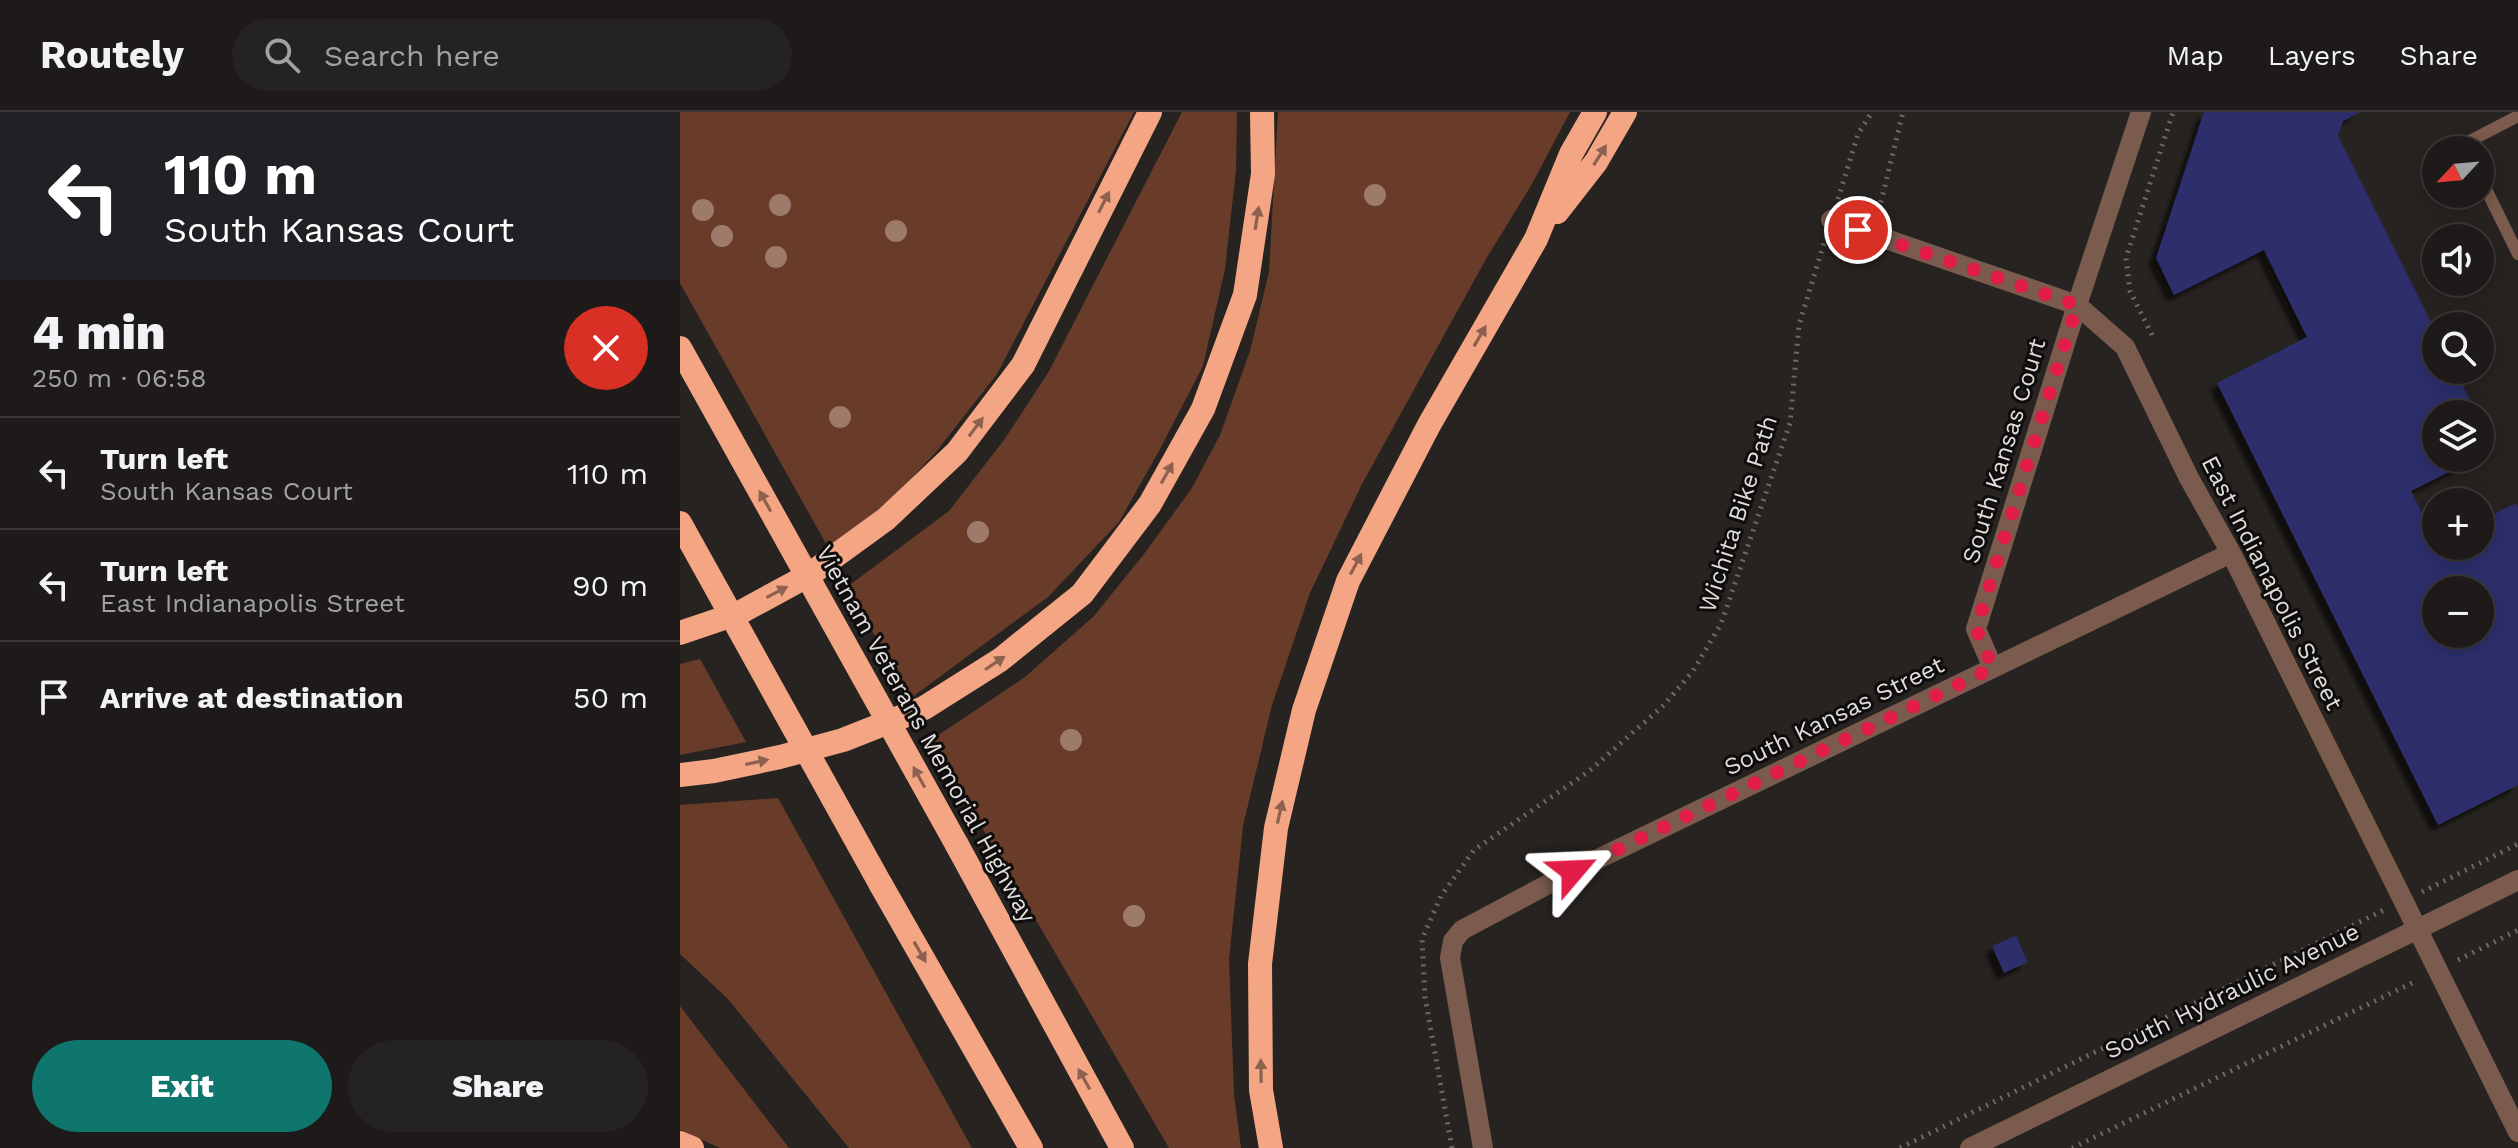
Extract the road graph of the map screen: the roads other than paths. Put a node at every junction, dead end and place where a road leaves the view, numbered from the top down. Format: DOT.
graph roads {
  1 [pos="1150,112"];
  2 [pos="1262,112"];
  3 [pos="1595,112"];
  4 [pos="1625,112"];
  5 [pos="2141,112"];
  6 [pos="2518,116"];
  7 [pos="2479,136"];
  8 [pos="2494,205"];
  9 [pos="1831,220"];
  10 [pos="1536,239"];
  11 [pos="2518,254"];
  12 [pos="2077,305"];
  13 [pos="680,348"];
  14 [pos="680,523"];
  15 [pos="2231,553"];
  16 [pos="680,633"];
  17 [pos="1993,668"];
  18 [pos="680,775"];
  19 [pos="2518,880"];
  20 [pos="2417,930"];
  21 [pos="2518,1132"];
  22 [pos="680,1143"];
  23 [pos="692,1148"];
  24 [pos="1031,1148"];
  25 [pos="1122,1148"];
  26 [pos="1271,1148"];
  27 [pos="1483,1148"];
  28 [pos="1970,1148"];
  16 -- 1 [label="highway, one-way"];
  18 -- 2 [label="highway, one-way"];
  3 -- 10 [label="highway"];
  10 -- 4 [label="highway, one-way"];
  5 -- 12 [label="street, South Kansas Court"];
  6 -- 7 [label="lane"];
  8 -- 11 [label="lane"];
  9 -- 12 [label="street, East Indianapolis Street"];
  26 -- 10 [label="highway, one-way"];
  12 -- 15 [label="street, East Indianapolis Street"];
  12 -- 17 [label="street, South Kansas Court"];
  25 -- 13 [label="highway, Vietnam Veterans Memorial Highway, one-way, bridge"];
  14 -- 24 [label="highway, one-way, bridge"];
  15 -- 17 [label="street, South Kansas Street"];
  15 -- 20 [label="street, East Indianapolis Street"];
  17 -- 27 [label="street, South Kansas Street"];
  19 -- 20 [label="street, South Hydraulic Avenue"];
  20 -- 21 [label="street, East Indianapolis Street"];
  20 -- 28 [label="street, South Hydraulic Avenue"];
  22 -- 23 [label="highway"];
}
